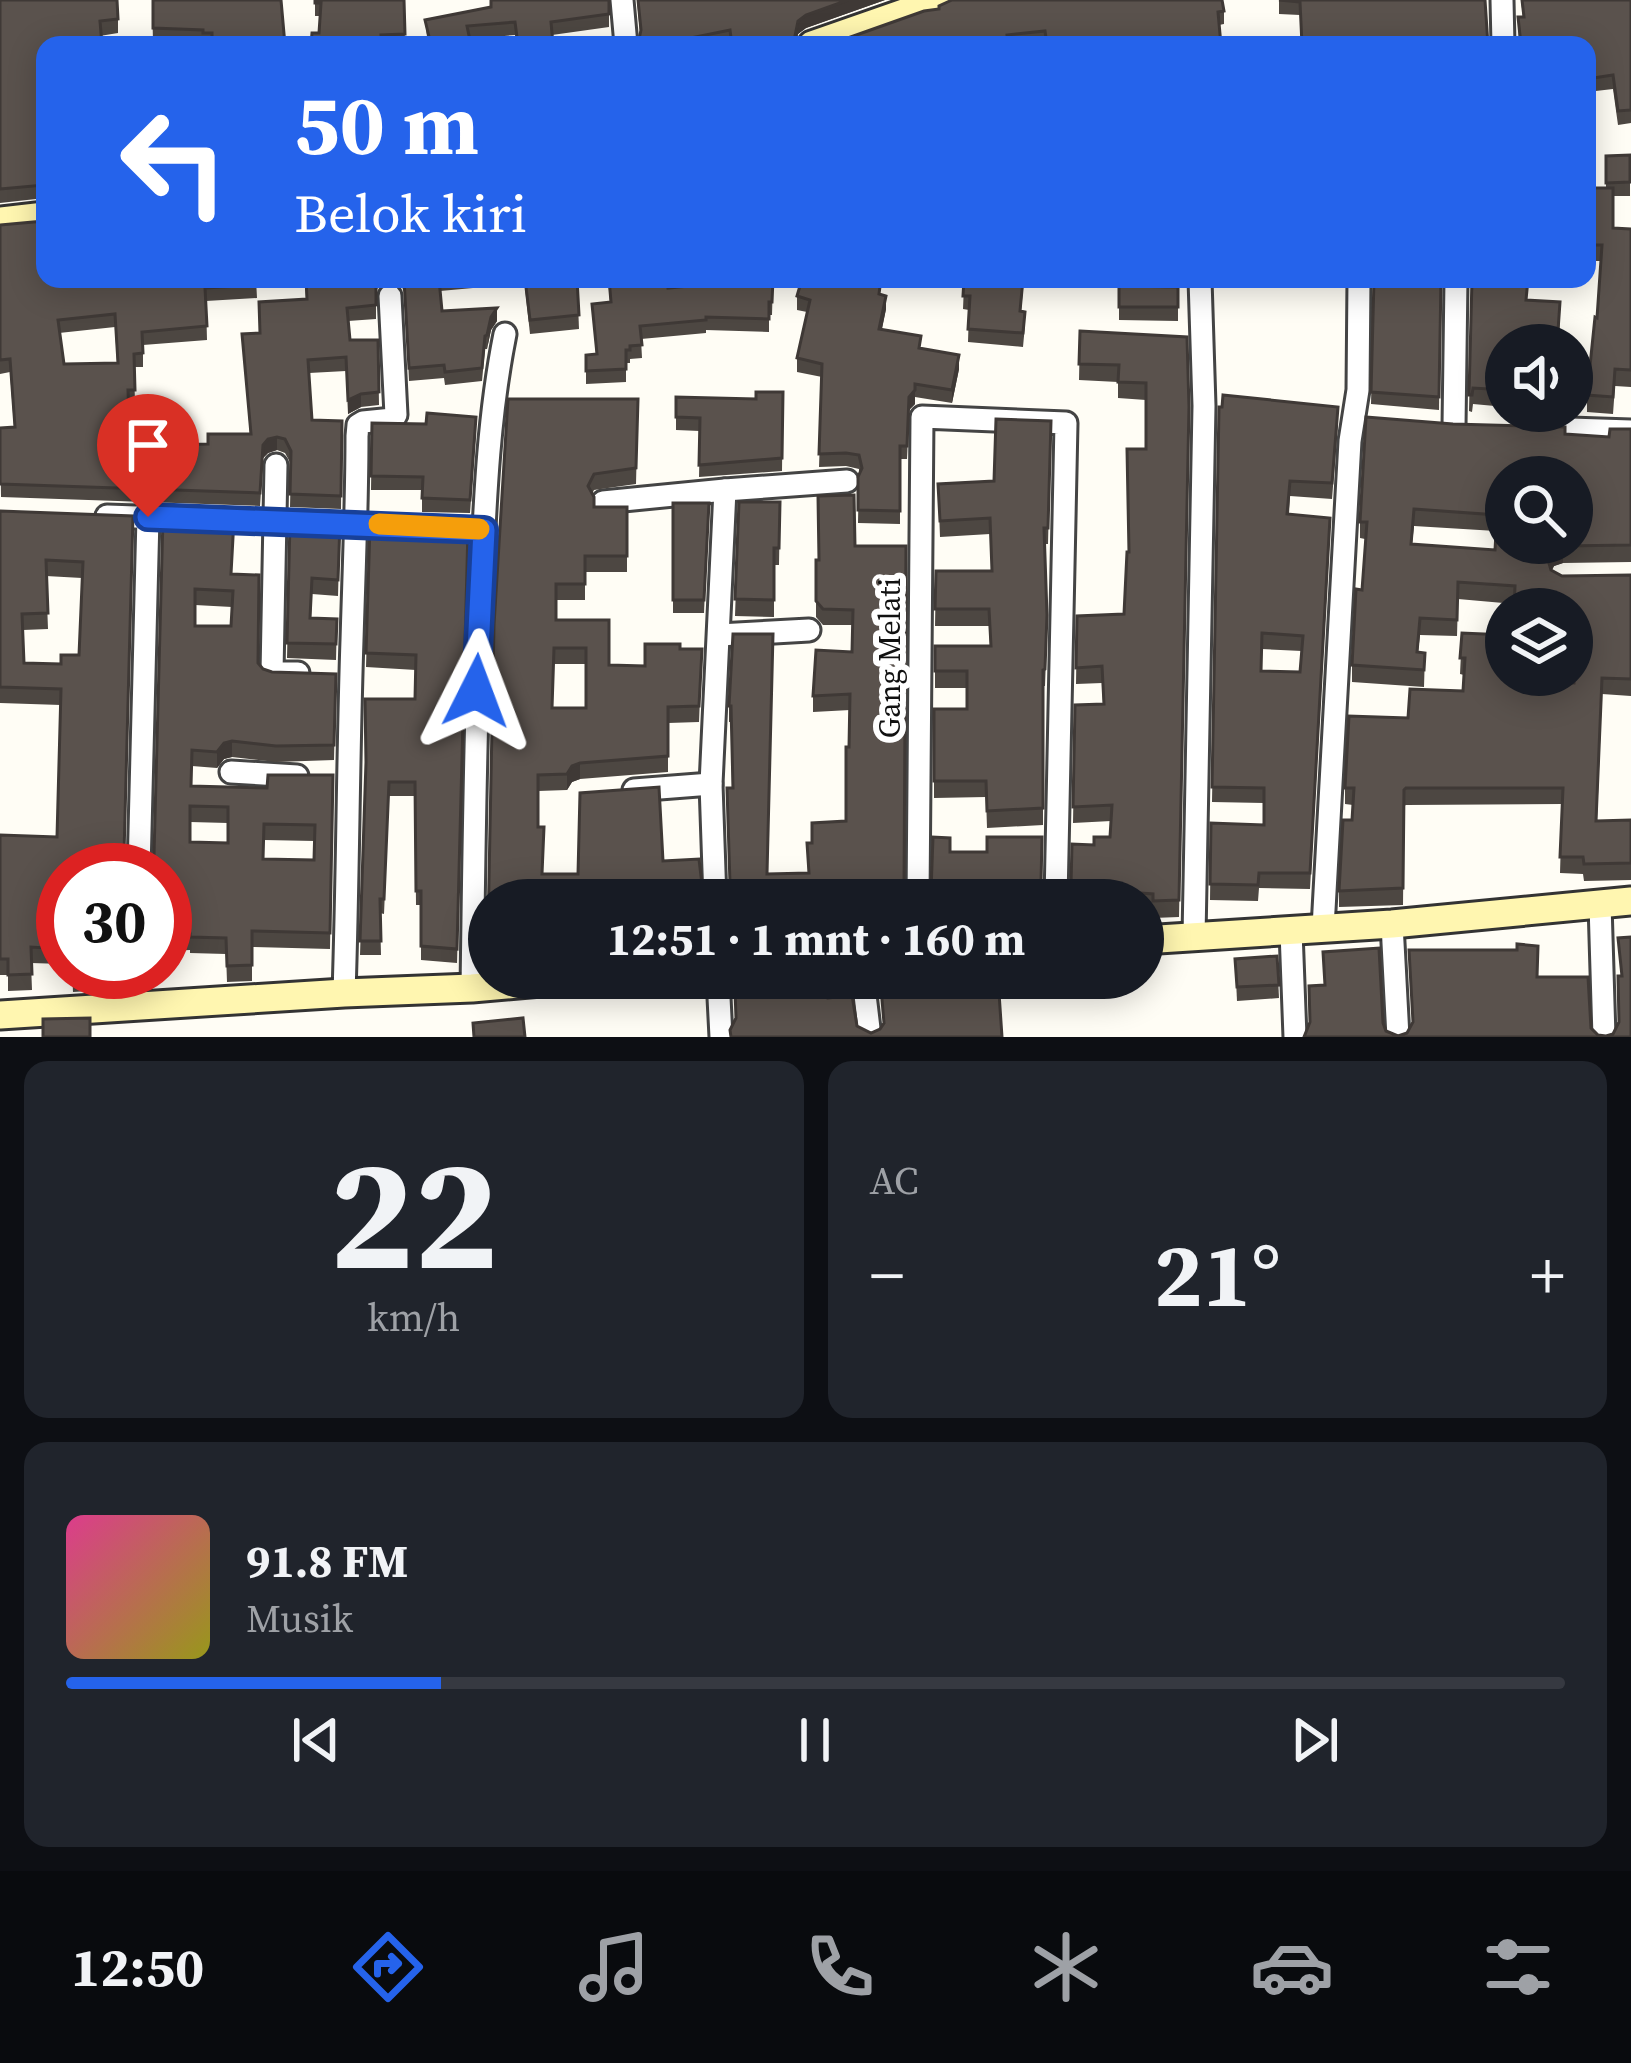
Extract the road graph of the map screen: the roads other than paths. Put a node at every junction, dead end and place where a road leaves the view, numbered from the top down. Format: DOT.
graph roads {
  1 [pos="622,0"];
  2 [pos="941,0"];
  3 [pos="1502,0"];
  4 [pos="871,35"];
  5 [pos="625,36"];
  6 [pos="1503,36"];
  7 [pos="36,217"];
  8 [pos="0,221"];
  9 [pos="1200,288"];
  10 [pos="1359,288"];
  11 [pos="1456,288"];
  12 [pos="390,296"];
  13 [pos="505,334"];
  14 [pos="1455,425"];
  15 [pos="1593,430"];
  16 [pos="1631,431"];
  17 [pos="276,465"];
  18 [pos="848,482"];
  19 [pos="725,490"];
  20 [pos="603,502"];
  21 [pos="85,515"];
  22 [pos="148,517"];
  23 [pos="358,523"];
  24 [pos="275,524"];
  25 [pos="484,530"];
  26 [pos="808,630"];
  27 [pos="719,635"];
  28 [pos="332,674"];
  29 [pos="231,772"];
  30 [pos="332,776"];
  31 [pos="711,784"];
  32 [pos="602,792"];
  33 [pos="140,843"];
  34 [pos="473,879"];
  35 [pos="714,879"];
  36 [pos="918,879"];
  37 [pos="1056,879"];
  38 [pos="1631,901"];
  39 [pos="1600,904"];
  40 [pos="1392,924"];
  41 [pos="1323,928"];
  42 [pos="1291,931"];
  43 [pos="1193,938"];
  44 [pos="1164,939"];
  45 [pos="468,988"];
  46 [pos="344,993"];
  47 [pos="719,999"];
  48 [pos="865,999"];
  49 [pos="0,1015"];
  50 [pos="721,1037"];
  51 [pos="870,1037"];
  52 [pos="1295,1037"];
  53 [pos="1398,1037"];
  54 [pos="1604,1037"];
  1 -- 5 [label="street"];
  2 -- 4 [label="main road"];
  3 -- 6 [label="street"];
  7 -- 8 [label="main road"];
  9 -- 43 [label="street"];
  10 -- 41 [label="street"];
  11 -- 14 [label="street"];
  12 -- 23 [label="street"];
  13 -- 25 [label="street"];
  15 -- 16 [label="street"];
  17 -- 24 [label="street"];
  18 -- 19 [label="street"];
  19 -- 20 [label="street"];
  19 -- 27 [label="street"];
  21 -- 22 [label="street"];
  22 -- 24 [label="street"];
  22 -- 33 [label="street"];
  23 -- 24 [label="street"];
  23 -- 25 [label="street"];
  23 -- 28 [label="street"];
  24 -- 28 [label="street"];
  25 -- 34 [label="street"];
  26 -- 27 [label="street"];
  27 -- 31 [label="street"];
  28 -- 30 [label="street"];
  29 -- 30 [label="street"];
  30 -- 46 [label="street"];
  31 -- 32 [label="street"];
  31 -- 35 [label="street"];
  36 -- 37 [label="street, Gang Melati"];
  38 -- 39 [label="main road"];
  39 -- 40 [label="main road"];
  39 -- 54 [label="street"];
  40 -- 41 [label="main road"];
  40 -- 53 [label="street"];
  41 -- 42 [label="main road"];
  42 -- 43 [label="main road"];
  42 -- 52 [label="street"];
  43 -- 44 [label="main road"];
  45 -- 46 [label="main road"];
  46 -- 49 [label="main road"];
  47 -- 50 [label="street"];
  48 -- 51 [label="street"];
}
